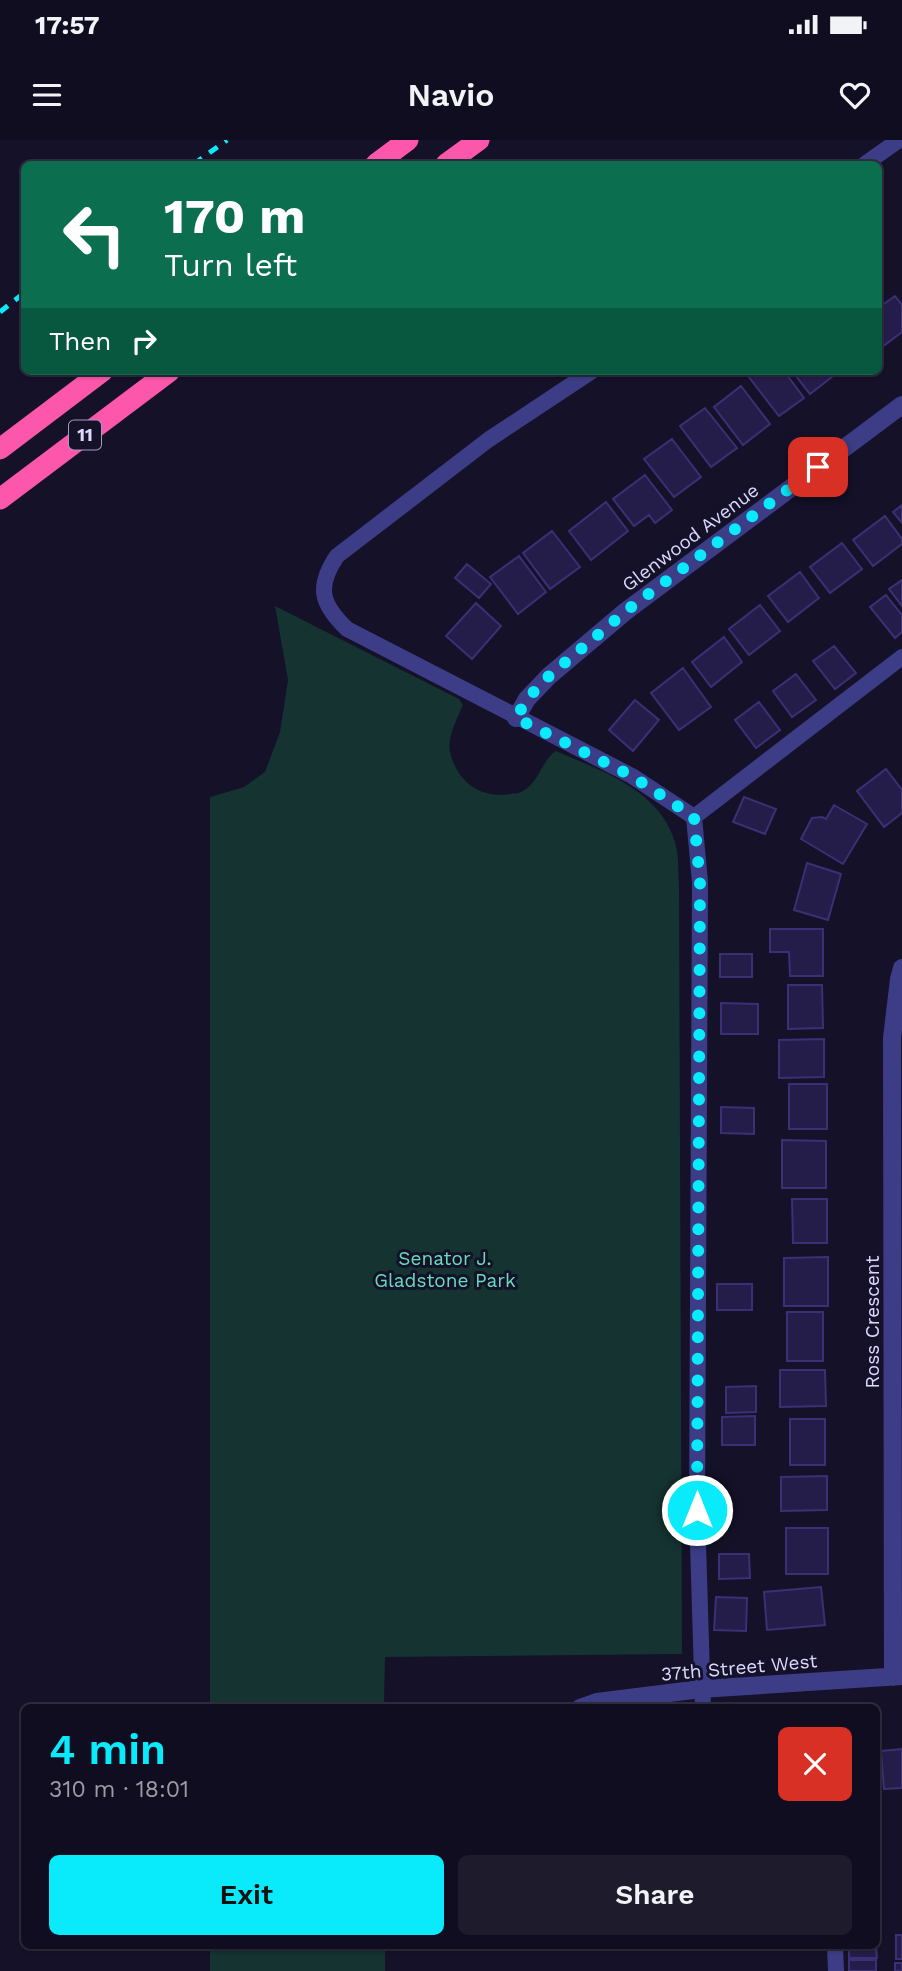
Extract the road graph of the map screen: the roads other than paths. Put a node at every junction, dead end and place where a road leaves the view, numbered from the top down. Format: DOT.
graph roads {
  1 [pos="408,140"];
  2 [pos="480,140"];
  3 [pos="900,140"];
  4 [pos="380,161"];
  5 [pos="450,161"];
  6 [pos="869,161"];
  7 [pos="98,375"];
  8 [pos="165,375"];
  9 [pos="586,375"];
  10 [pos="902,405"];
  11 [pos="0,449"];
  12 [pos="0,499"];
  13 [pos="902,657"];
  14 [pos="516,718"];
  15 [pos="694,817"];
  16 [pos="902,968"];
  17 [pos="898,1676"];
  18 [pos="701,1689"];
  19 [pos="591,1704"];
  20 [pos="703,1704"];
  21 [pos="835,1949"];
  22 [pos="836,1971"];
  1 -- 4 [label="highway"];
  2 -- 5 [label="highway"];
  3 -- 6 [label="lane"];
  7 -- 11 [label="highway, 11"];
  8 -- 12 [label="highway, 11"];
  9 -- 14 [label="lane"];
  10 -- 14 [label="street, Glenwood Avenue"];
  13 -- 15 [label="lane"];
  14 -- 15 [label="lane"];
  15 -- 18 [label="lane"];
  16 -- 17 [label="street, Ross Crescent"];
  17 -- 18 [label="street, 37th Street West"];
  18 -- 19 [label="street, 37th Street West"];
  18 -- 20 [label="lane"];
  21 -- 22 [label="lane"];
}
